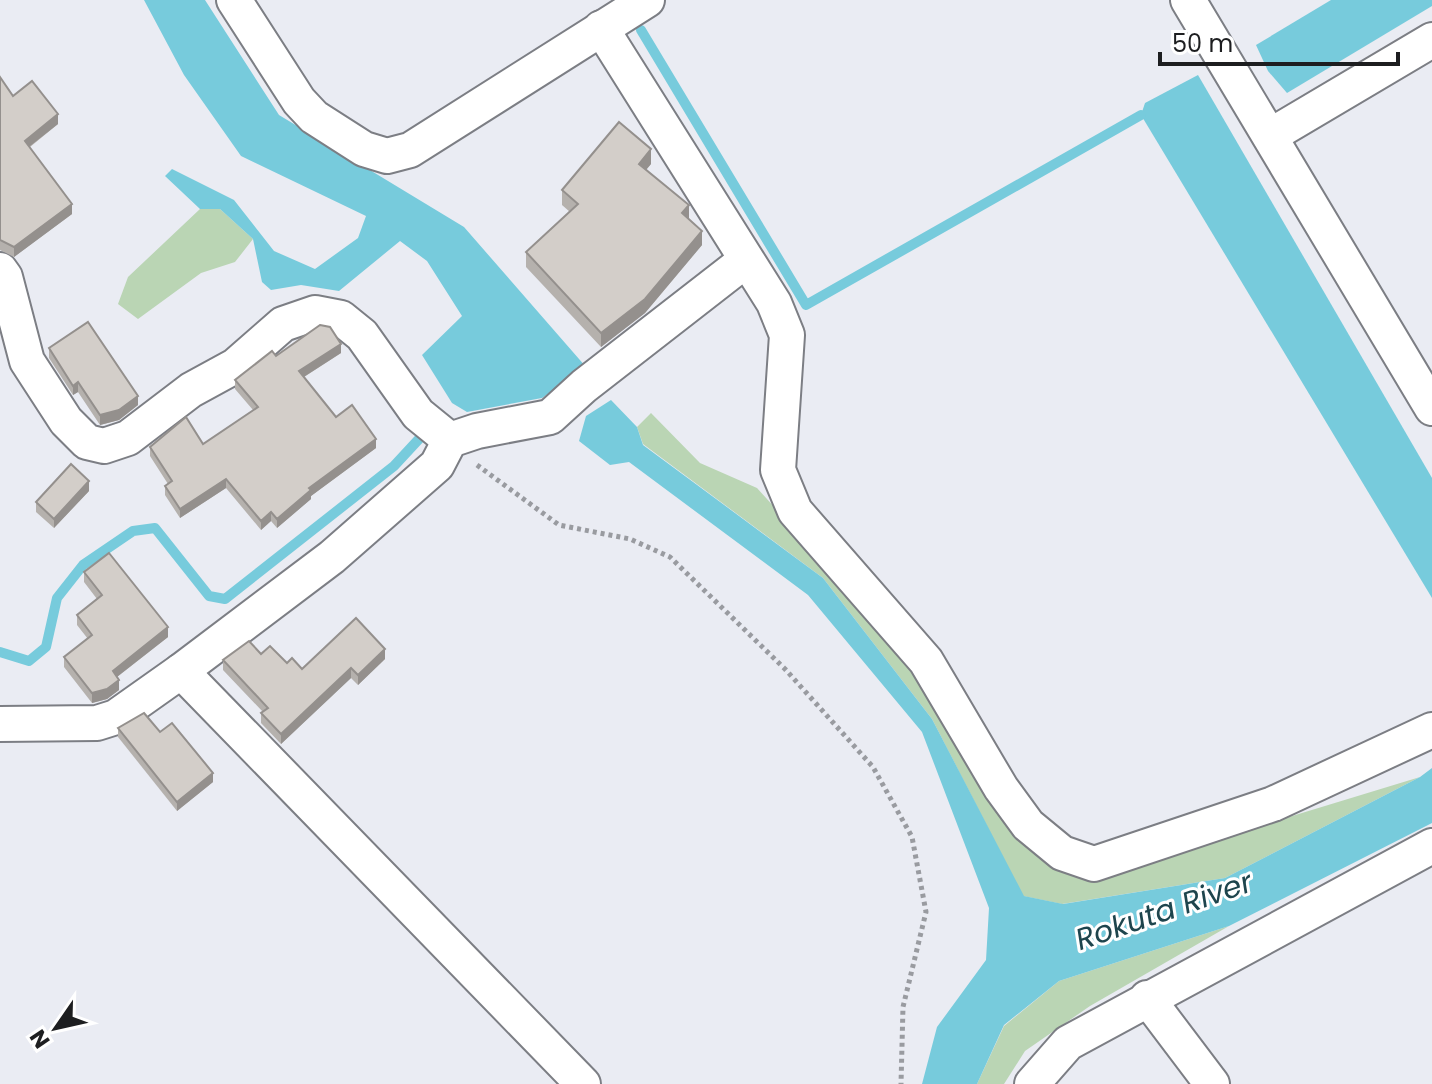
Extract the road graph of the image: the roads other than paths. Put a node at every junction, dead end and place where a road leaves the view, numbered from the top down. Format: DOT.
graph roads {
  1 [pos="234,0"];
  2 [pos="647,0"];
  3 [pos="1188,0"];
  4 [pos="601,28"];
  5 [pos="1432,40"];
  6 [pos="1270,136"];
  7 [pos="746,260"];
  8 [pos="0,270"];
  9 [pos="1432,408"];
  10 [pos="450,440"];
  11 [pos="181,671"];
  12 [pos="0,724"];
  13 [pos="1432,730"];
  14 [pos="1432,846"];
  15 [pos="1147,998"];
  16 [pos="583,1084"];
  17 [pos="1032,1084"];
  18 [pos="1212,1084"];
  1 -- 4 [label="street"];
  2 -- 4 [label="street"];
  3 -- 6 [label="street"];
  4 -- 7 [label="street"];
  5 -- 6 [label="street"];
  6 -- 9 [label="street"];
  7 -- 10 [label="street"];
  7 -- 13 [label="street"];
  8 -- 10 [label="street"];
  10 -- 11 [label="street"];
  11 -- 12 [label="street"];
  11 -- 16 [label="street"];
  14 -- 15 [label="street"];
  15 -- 17 [label="street"];
  15 -- 18 [label="street"];
}
